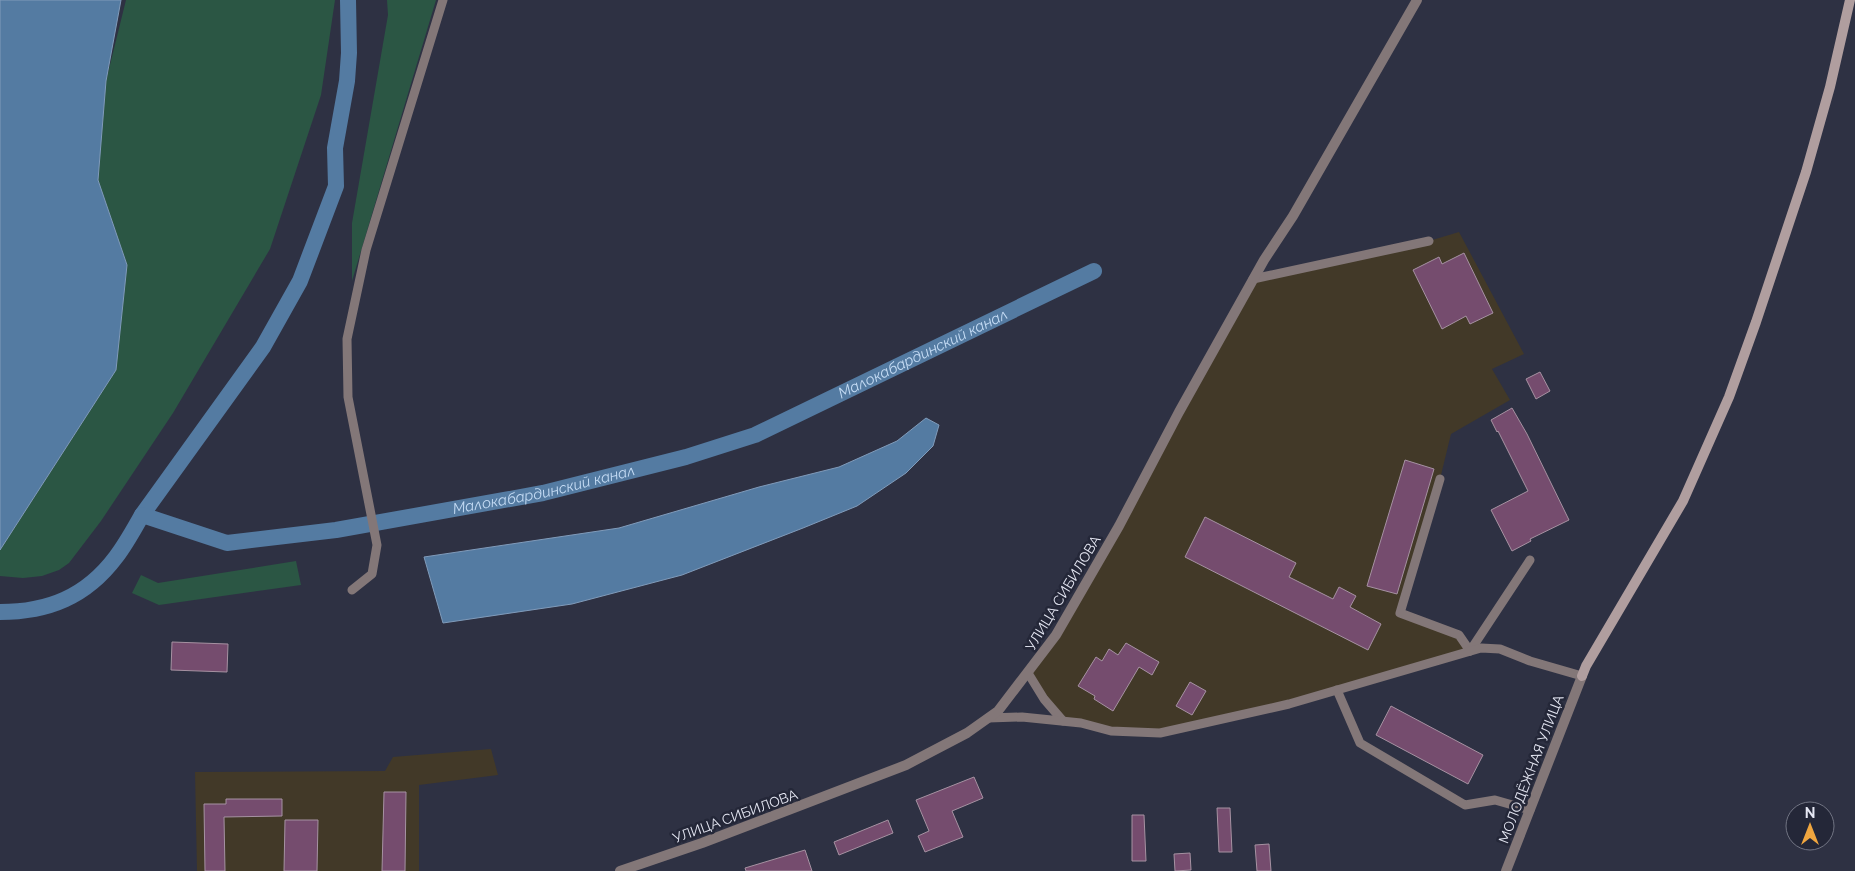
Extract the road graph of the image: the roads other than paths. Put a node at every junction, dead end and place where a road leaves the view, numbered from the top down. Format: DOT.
graph roads {
  1 [pos="444,0"];
  2 [pos="1417,0"];
  3 [pos="1850,0"];
  4 [pos="1429,241"];
  5 [pos="1252,279"];
  6 [pos="1440,479"];
  7 [pos="1530,560"];
  8 [pos="352,590"];
  9 [pos="1470,651"];
  10 [pos="1028,673"];
  11 [pos="1582,676"];
  12 [pos="1337,690"];
  13 [pos="988,718"];
  14 [pos="1063,721"];
  15 [pos="1530,810"];
  16 [pos="620,871"];
  17 [pos="1506,871"];
  1 -- 8 [label="lane"];
  2 -- 5 [label="street, УЛИЦА СИБИЛОВА"];
  3 -- 11 [label="street"];
  4 -- 5 [label="lane"];
  5 -- 10 [label="street, УЛИЦА СИБИЛОВА"];
  6 -- 9 [label="lane"];
  7 -- 9 [label="lane"];
  9 -- 11 [label="lane"];
  9 -- 12 [label="lane"];
  10 -- 13 [label="street, УЛИЦА СИБИЛОВА"];
  10 -- 14 [label="lane"];
  11 -- 15 [label="street, МОЛОДЁЖНАЯ УЛИЦА"];
  12 -- 14 [label="lane"];
  12 -- 15 [label="lane"];
  13 -- 14 [label="lane"];
  13 -- 16 [label="street, УЛИЦА СИБИЛОВА"];
  15 -- 17 [label="street, МОЛОДЁЖНАЯ УЛИЦА"];
}
